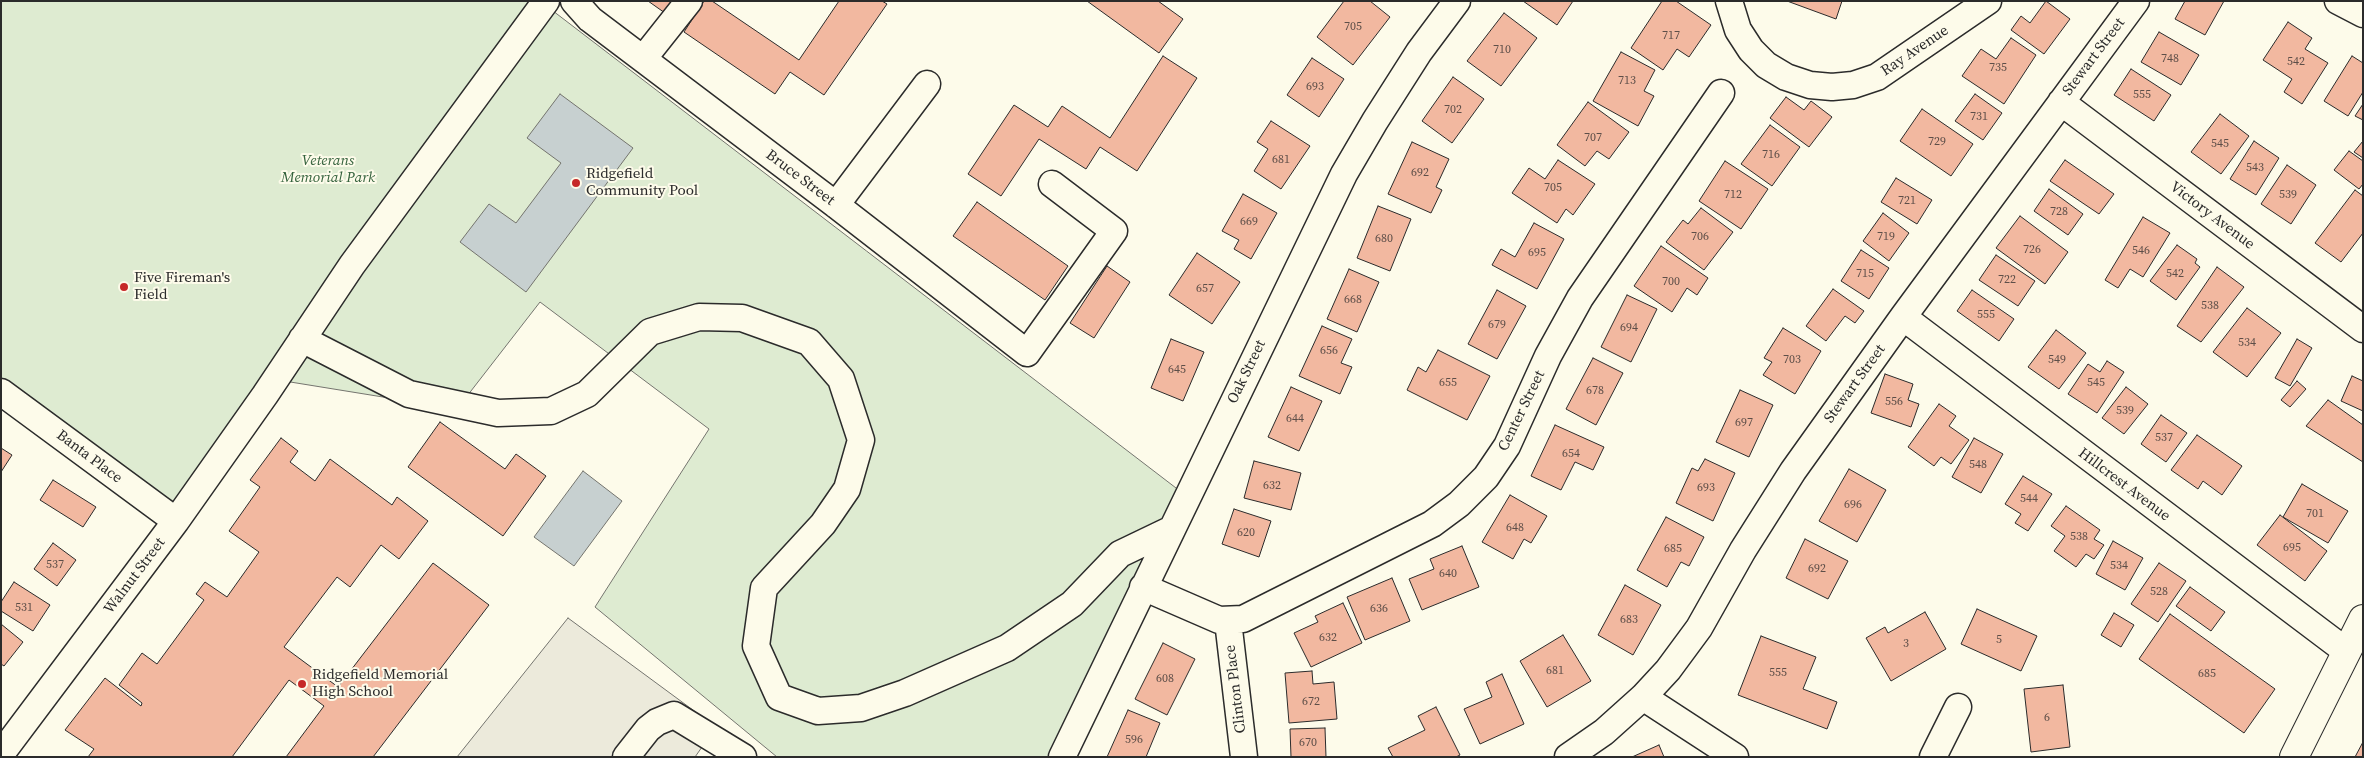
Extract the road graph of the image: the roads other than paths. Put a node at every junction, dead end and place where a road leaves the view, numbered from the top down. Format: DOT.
graph roads {
  1 [pos="546,1"];
  2 [pos="574,1"];
  3 [pos="689,1"];
  4 [pos="1457,1"];
  5 [pos="1729,1"];
  6 [pos="1988,1"];
  7 [pos="2136,1"];
  8 [pos="2338,1"];
  9 [pos="2363,14"];
  10 [pos="643,59"];
  11 [pos="927,84"];
  12 [pos="1721,93"];
  13 [pos="2061,102"];
  14 [pos="1052,184"];
  15 [pos="836,205"];
  16 [pos="1903,318"];
  17 [pos="2363,329"];
  18 [pos="302,339"];
  19 [pos="1,392"];
  20 [pos="176,521"];
  21 [pos="1170,530"];
  22 [pos="1144,587"];
  23 [pos="2363,618"];
  24 [pos="1228,621"];
  25 [pos="2346,651"];
  26 [pos="1643,697"];
  27 [pos="1958,707"];
  28 [pos="1,754"];
  29 [pos="626,757"];
  30 [pos="743,757"];
  31 [pos="1062,757"];
  32 [pos="1244,757"];
  33 [pos="1568,757"];
  34 [pos="1735,757"];
  35 [pos="1934,757"];
  36 [pos="2294,757"];
  1 -- 18 [label="street, Walnut Street"];
  2 -- 10 [label="street, Bruce Street"];
  3 -- 10 [label="street"];
  4 -- 21 [label="street, Oak Street"];
  5 -- 6 [label="street, Ray Avenue"];
  7 -- 13 [label="street, Stewart Street"];
  8 -- 9 [label="street"];
  10 -- 15 [label="street, Bruce Street"];
  11 -- 15 [label="street"];
  12 -- 24 [label="street, Center Street"];
  13 -- 16 [label="street, Stewart Street"];
  13 -- 17 [label="street, Victory Avenue"];
  14 -- 15 [label="street, Bruce Street"];
  16 -- 25 [label="street, Hillcrest Avenue"];
  16 -- 26 [label="street, Stewart Street"];
  18 -- 20 [label="street, Walnut Street"];
  18 -- 21 [label="street"];
  19 -- 20 [label="street, Banta Place"];
  20 -- 28 [label="street, Walnut Street"];
  21 -- 22 [label="street, Oak Street"];
  22 -- 24 [label="street"];
  22 -- 31 [label="street, Oak Street"];
  23 -- 25 [label="main road"];
  24 -- 32 [label="street, Clinton Place"];
  25 -- 36 [label="main road"];
  26 -- 33 [label="street, Stewart Street"];
  26 -- 34 [label="street"];
  27 -- 35 [label="street"];
  29 -- 30 [label="street"];
}
